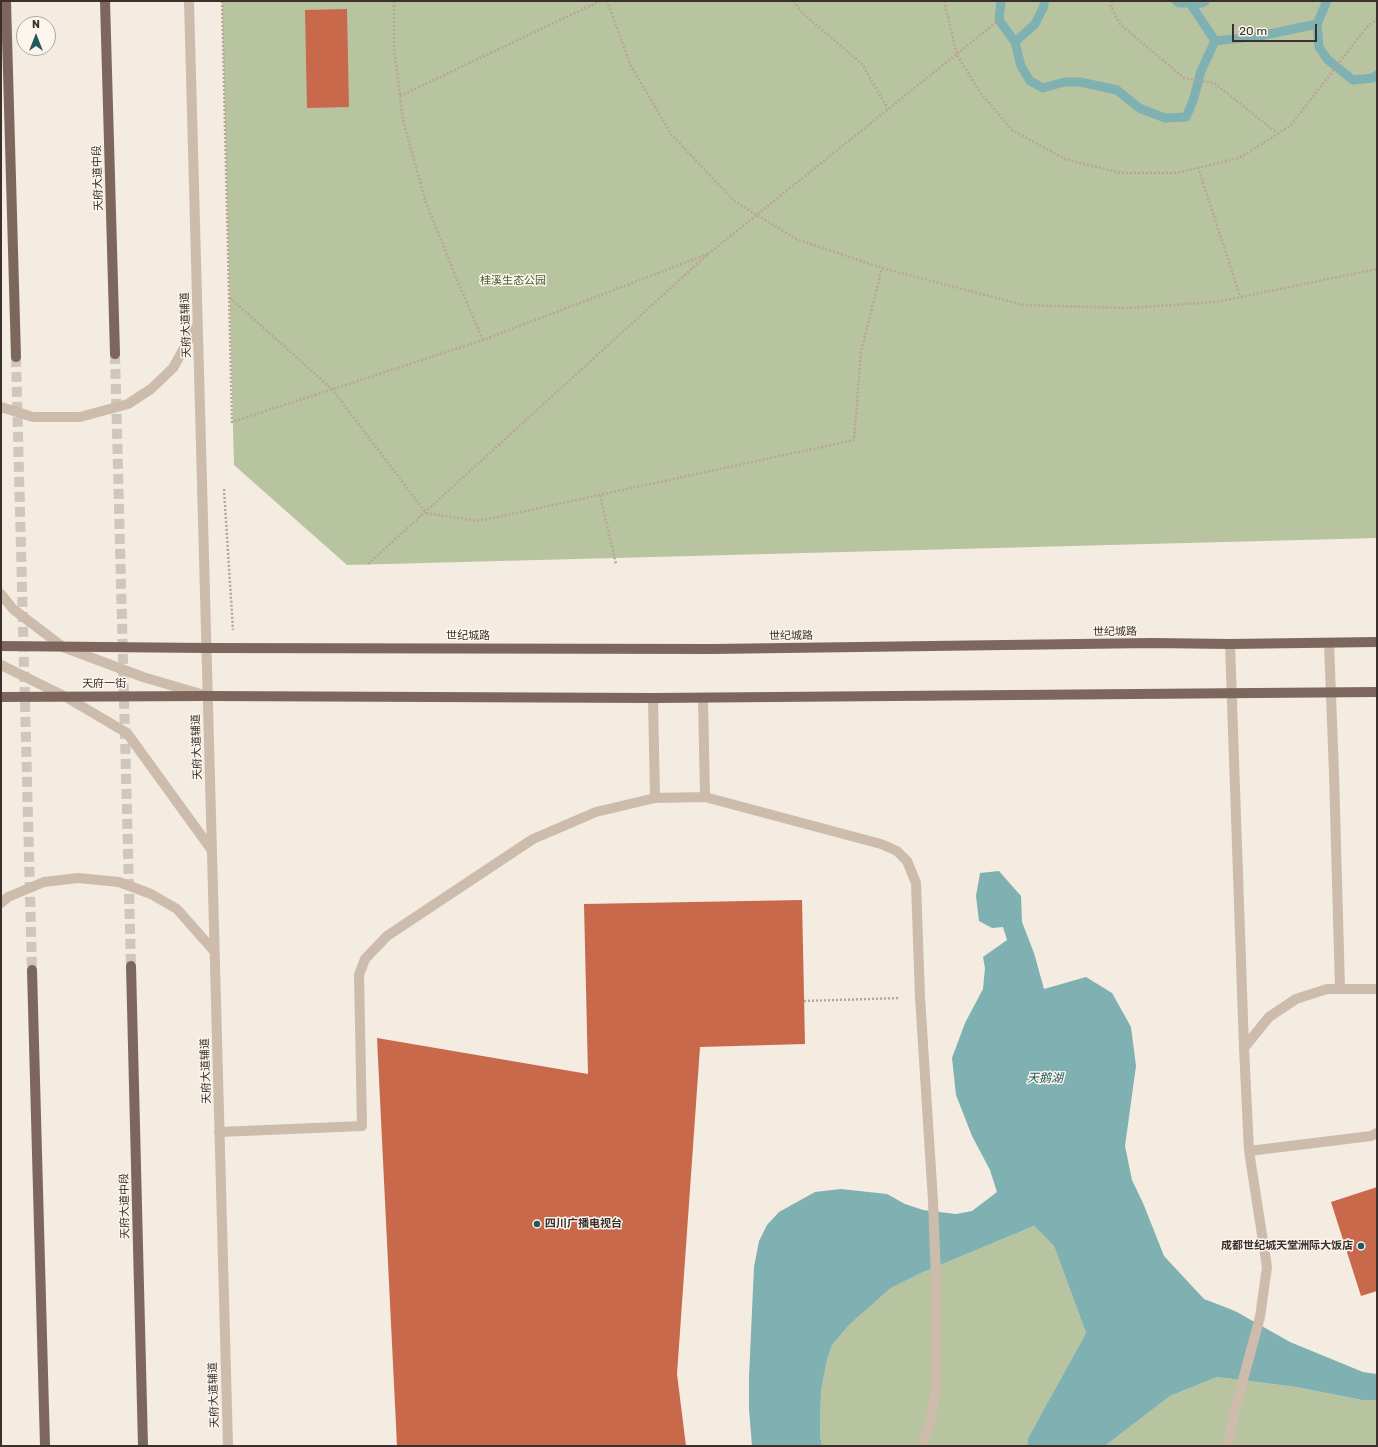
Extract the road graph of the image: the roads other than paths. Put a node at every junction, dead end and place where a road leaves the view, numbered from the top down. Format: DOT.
graph roads {
  1 [pos="6,1"];
  2 [pos="105,1"];
  3 [pos="189,1"];
  4 [pos="198,323"];
  5 [pos="115,354"];
  6 [pos="16,357"];
  7 [pos="1,406"];
  8 [pos="1,594"];
  9 [pos="1377,642"];
  10 [pos="1329,643"];
  11 [pos="1230,644"];
  12 [pos="1,646"];
  13 [pos="63,647"];
  14 [pos="206,648"];
  15 [pos="1,665"];
  16 [pos="1377,692"];
  17 [pos="1331,693"];
  18 [pos="1232,694"];
  19 [pos="207,696"];
  20 [pos="1,697"];
  21 [pos="66,697"];
  22 [pos="653,698"];
  23 [pos="703,698"];
  24 [pos="705,797"];
  25 [pos="655,798"];
  26 [pos="212,849"];
  27 [pos="1,903"];
  28 [pos="214,951"];
  29 [pos="131,966"];
  30 [pos="32,970"];
  31 [pos="1340,989"];
  32 [pos="1377,989"];
  33 [pos="1244,1048"];
  34 [pos="219,1132"];
  35 [pos="1377,1133"];
  36 [pos="1249,1151"];
  37 [pos="45,1446"];
  38 [pos="143,1446"];
  39 [pos="228,1446"];
  40 [pos="922,1446"];
  41 [pos="1228,1446"];
  1 -- 6 [label="main road"];
  2 -- 5 [label="main road, 天府大道中段"];
  3 -- 4 [label="street, 天府大道辅道"];
  4 -- 7 [label="street"];
  4 -- 14 [label="street, 天府大道辅道"];
  8 -- 13 [label="street"];
  9 -- 10 [label="main road, 世纪城路"];
  10 -- 11 [label="main road, 世纪城路"];
  10 -- 17 [label="street"];
  11 -- 14 [label="main road, 世纪城路"];
  11 -- 18 [label="street"];
  12 -- 13 [label="main road"];
  13 -- 14 [label="main road"];
  13 -- 19 [label="street"];
  14 -- 19 [label="street, 天府大道辅道"];
  15 -- 21 [label="street"];
  16 -- 17 [label="main road"];
  17 -- 18 [label="main road"];
  17 -- 31 [label="street"];
  18 -- 23 [label="main road"];
  18 -- 33 [label="street"];
  19 -- 21 [label="main road, 天府一街"];
  19 -- 22 [label="main road"];
  19 -- 26 [label="street, 天府大道辅道"];
  20 -- 21 [label="main road, 天府一街"];
  21 -- 26 [label="street"];
  22 -- 23 [label="main road"];
  22 -- 25 [label="street"];
  23 -- 24 [label="street"];
  24 -- 25 [label="street"];
  24 -- 40 [label="street"];
  25 -- 34 [label="street"];
  26 -- 28 [label="street, 天府大道辅道"];
  27 -- 28 [label="street"];
  28 -- 34 [label="street, 天府大道辅道"];
  29 -- 38 [label="main road, 天府大道中段"];
  30 -- 37 [label="main road"];
  31 -- 32 [label="street"];
  31 -- 33 [label="street"];
  33 -- 36 [label="street"];
  34 -- 39 [label="street, 天府大道辅道"];
  35 -- 36 [label="street"];
  36 -- 41 [label="street"];
}
